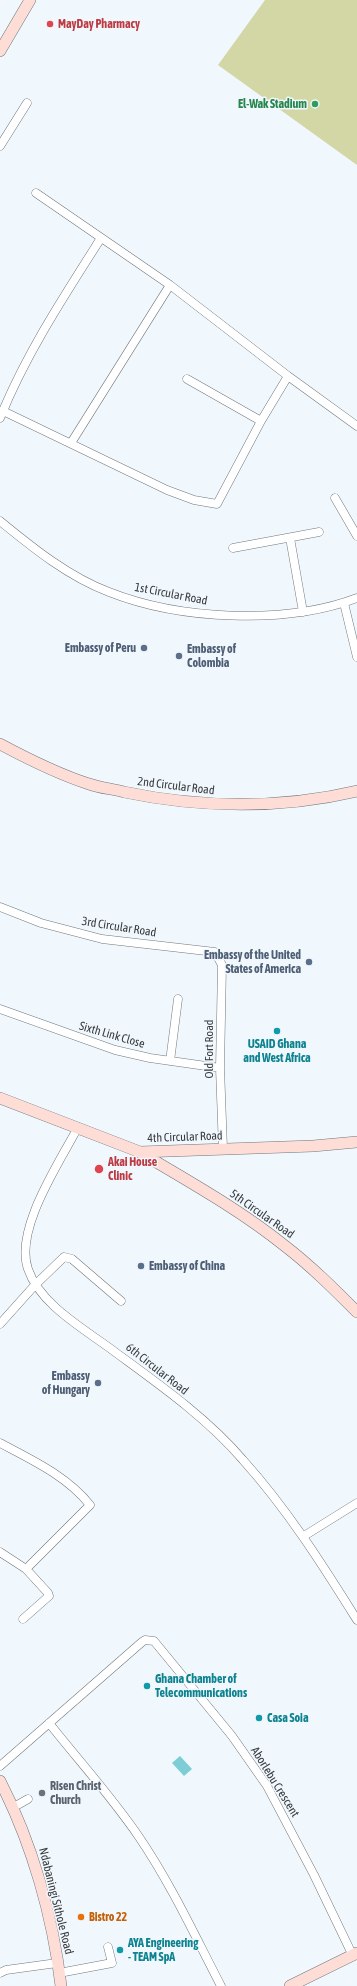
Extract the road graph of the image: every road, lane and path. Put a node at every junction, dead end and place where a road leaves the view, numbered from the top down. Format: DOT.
graph roads {
  1 [pos="30,0"];
  2 [pos="0,51"];
  3 [pos="27,103"];
  4 [pos="0,146"];
  5 [pos="36,193"];
  6 [pos="102,238"];
  7 [pos="170,285"];
  8 [pos="288,376"];
  9 [pos="187,379"];
  10 [pos="2,414"];
  11 [pos="261,421"];
  12 [pos="357,426"];
  13 [pos="71,443"];
  14 [pos="335,498"];
  15 [pos="0,521"];
  16 [pos="319,532"];
  17 [pos="357,536"];
  18 [pos="290,538"];
  19 [pos="233,548"];
  20 [pos="357,598"];
  21 [pos="344,603"];
  22 [pos="303,612"];
  23 [pos="357,657"];
  24 [pos="0,744"];
  25 [pos="357,791"];
  26 [pos="0,907"];
  27 [pos="215,952"];
  28 [pos="178,999"];
  29 [pos="0,1009"];
  30 [pos="170,1061"];
  31 [pos="220,1068"];
  32 [pos="0,1098"];
  33 [pos="78,1127"];
  34 [pos="357,1142"];
  35 [pos="223,1149"];
  36 [pos="140,1152"];
  37 [pos="35,1286"];
  38 [pos="121,1301"];
  39 [pos="357,1312"];
  40 [pos="0,1324"];
  41 [pos="0,1443"];
  42 [pos="357,1503"];
  43 [pos="304,1536"];
  44 [pos="0,1552"];
  45 [pos="26,1569"];
  46 [pos="22,1619"];
  47 [pos="357,1620"];
  48 [pos="48,1723"];
  49 [pos="0,1766"];
  50 [pos="0,1781"];
  51 [pos="28,1799"];
  52 [pos="14,1807"];
  53 [pos="108,1947"];
  54 [pos="355,1954"];
  55 [pos="58,1968"];
  56 [pos="0,1972"];
  57 [pos="61,1986"];
  58 [pos="221,1986"];
  59 [pos="290,1986"];
  1 -- 2 [label="street"];
  3 -- 4 [label="street"];
  5 -- 6 [label="street"];
  6 -- 7 [label="street"];
  6 -- 10 [label="street"];
  7 -- 8 [label="street"];
  7 -- 13 [label="street"];
  8 -- 11 [label="street"];
  8 -- 12 [label="street"];
  9 -- 11 [label="street"];
  10 -- 13 [label="street"];
  11 -- 13 [label="street"];
  14 -- 17 [label="street"];
  15 -- 22 [label="street, 1st Circular Road"];
  16 -- 18 [label="street"];
  18 -- 19 [label="street"];
  18 -- 22 [label="street"];
  20 -- 21 [label="street, 1st Circular Road"];
  21 -- 22 [label="street, 1st Circular Road"];
  21 -- 23 [label="street"];
  24 -- 25 [label="street, 2nd Circular Road"];
  26 -- 27 [label="street, 3rd Circular Road"];
  27 -- 31 [label="street, Old Fort Road"];
  28 -- 30 [label="street"];
  29 -- 30 [label="street, Sixth Link Close"];
  30 -- 31 [label="street, Sixth Link Close"];
  31 -- 35 [label="street, Old Fort Road"];
  32 -- 33 [label="street, 4th Circular Road"];
  33 -- 36 [label="street, 4th Circular Road"];
  33 -- 37 [label="street, 6th Circular Road"];
  34 -- 35 [label="street, 4th Circular Road"];
  35 -- 36 [label="street, 4th Circular Road"];
  36 -- 39 [label="street, 5th Circular Road"];
  37 -- 38 [label="street"];
  37 -- 40 [label="street"];
  37 -- 43 [label="street, 6th Circular Road"];
  41 -- 45 [label="street"];
  42 -- 43 [label="street"];
  43 -- 47 [label="street, 6th Circular Road"];
  44 -- 45 [label="street"];
  45 -- 46 [label="street"];
  48 -- 49 [label="street"];
  48 -- 54 [label="street, Aborlebu Crescent"];
  48 -- 58 [label="street"];
  50 -- 52 [label="street, Ndabaningi Sithole Road"];
  51 -- 52 [label="street"];
  52 -- 55 [label="street, Ndabaningi Sithole Road"];
  53 -- 55 [label="street"];
  54 -- 59 [label="street"];
  55 -- 56 [label="street"];
  55 -- 57 [label="street, Ndabaningi Sithole Road"];
}
